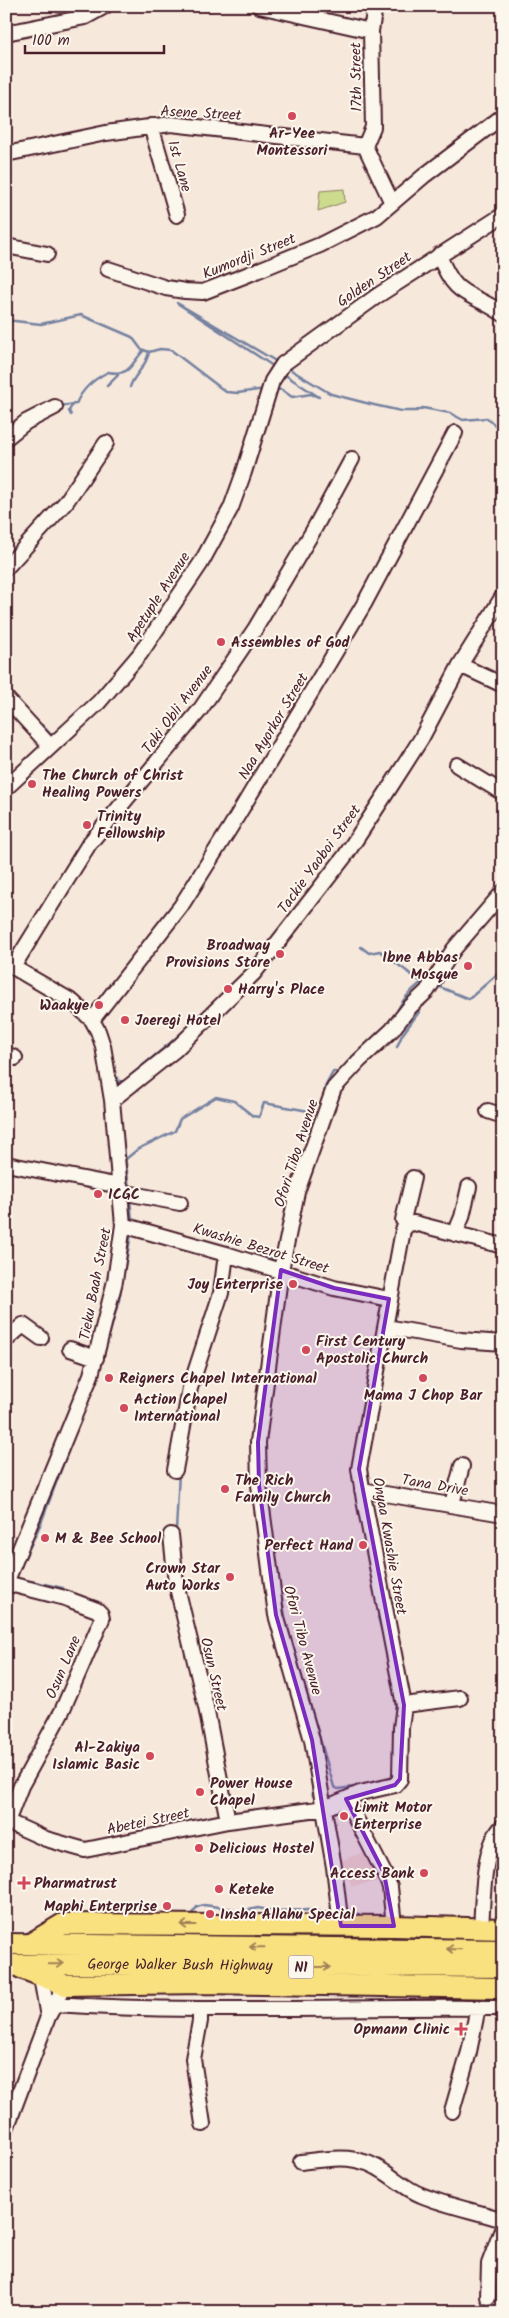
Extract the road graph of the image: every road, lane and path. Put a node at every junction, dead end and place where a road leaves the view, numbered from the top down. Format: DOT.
graph roads {
  1 [pos="74,6"];
  2 [pos="105,6"];
  3 [pos="259,6"];
  4 [pos="376,6"];
  5 [pos="86,17"];
  6 [pos="371,32"];
  7 [pos="6,34"];
  8 [pos="503,116"];
  9 [pos="152,126"];
  10 [pos="365,146"];
  11 [pos="6,154"];
  12 [pos="392,203"];
  13 [pos="177,215"];
  14 [pos="503,215"];
  15 [pos="6,246"];
  16 [pos="47,254"];
  17 [pos="439,255"];
  18 [pos="108,269"];
  19 [pos="503,314"];
  20 [pos="272,381"];
  21 [pos="54,407"];
  22 [pos="455,433"];
  23 [pos="6,438"];
  24 [pos="106,443"];
  25 [pos="352,459"];
  26 [pos="6,568"];
  27 [pos="503,596"];
  28 [pos="460,665"];
  29 [pos="503,685"];
  30 [pos="6,698"];
  31 [pos="50,746"];
  32 [pos="457,765"];
  33 [pos="6,788"];
  34 [pos="503,793"];
  35 [pos="503,892"];
  36 [pos="9,965"];
  37 [pos="92,1020"];
  38 [pos="112,1100"];
  39 [pos="488,1111"];
  40 [pos="503,1116"];
  41 [pos="6,1164"];
  42 [pos="413,1178"];
  43 [pos="469,1187"];
  44 [pos="120,1189"];
  45 [pos="180,1203"];
  46 [pos="408,1224"];
  47 [pos="123,1225"];
  48 [pos="455,1234"];
  49 [pos="503,1246"];
  50 [pos="226,1254"];
  51 [pos="281,1270"];
  52 [pos="389,1299"];
  53 [pos="386,1327"];
  54 [pos="41,1338"];
  55 [pos="6,1340"];
  56 [pos="503,1343"];
  57 [pos="70,1349"];
  58 [pos="96,1358"];
  59 [pos="462,1466"];
  60 [pos="175,1470"];
  61 [pos="362,1490"];
  62 [pos="452,1504"];
  63 [pos="503,1514"];
  64 [pos="171,1535"];
  65 [pos="6,1583"];
  66 [pos="460,1698"];
  67 [pos="404,1705"];
  68 [pos="386,1788"];
  69 [pos="346,1799"];
  70 [pos="325,1808"];
  71 [pos="228,1820"];
  72 [pos="7,1822"];
  73 [pos="503,1826"];
  74 [pos="63,1924"];
  75 [pos="341,1926"];
  76 [pos="394,1926"];
  77 [pos="481,1929"];
  78 [pos="503,1929"];
  79 [pos="6,1944"];
  80 [pos="30,1944"];
  81 [pos="114,1945"];
  82 [pos="503,1950"];
  83 [pos="99,1964"];
  84 [pos="10,1965"];
  85 [pos="503,1967"];
  86 [pos="41,1977"];
  87 [pos="65,1985"];
  88 [pos="503,1988"];
  89 [pos="55,2004"];
  90 [pos="478,2007"];
  91 [pos="503,2008"];
  92 [pos="200,2009"];
  93 [pos="48,2017"];
  94 [pos="452,2111"];
  95 [pos="203,2124"];
  96 [pos="6,2128"];
  97 [pos="301,2162"];
  98 [pos="503,2220"];
  99 [pos="503,2227"];
  100 [pos="488,2296"];
  1 -- 5 [label="street"];
  2 -- 5 [label="street"];
  3 -- 6 [label="street"];
  4 -- 6 [label="street, 17th Street"];
  5 -- 7 [label="street"];
  6 -- 10 [label="street, 17th Street"];
  8 -- 12 [label="street, Kumordji Street"];
  9 -- 10 [label="street, Asene Street"];
  9 -- 11 [label="street, Asene Street"];
  9 -- 13 [label="street, 1st Lane"];
  10 -- 12 [label="street"];
  12 -- 18 [label="street, Kumordji Street"];
  14 -- 17 [label="street, Golden Street"];
  15 -- 16 [label="street"];
  17 -- 19 [label="street"];
  17 -- 20 [label="street, Golden Street"];
  20 -- 31 [label="street, Apetuple Avenue"];
  21 -- 23 [label="street"];
  22 -- 37 [label="street, Naa Ayorkor Street"];
  24 -- 26 [label="street"];
  25 -- 36 [label="street, Taki Obli Avenue"];
  27 -- 28 [label="street, Tackie Yaoboi Street"];
  28 -- 29 [label="street"];
  28 -- 38 [label="street, Tackie Yaoboi Street"];
  30 -- 31 [label="street"];
  31 -- 33 [label="street, Apetuple Avenue"];
  32 -- 34 [label="street"];
  35 -- 51 [label="street, Ofori Tibo Avenue"];
  36 -- 37 [label="street, Tieku Baah Street"];
  37 -- 38 [label="street, Tieku Baah Street"];
  38 -- 44 [label="street, Tieku Baah Street"];
  39 -- 40 [label="street"];
  41 -- 44 [label="street"];
  42 -- 46 [label="street"];
  43 -- 48 [label="street"];
  44 -- 45 [label="street"];
  44 -- 47 [label="street, Tieku Baah Street"];
  46 -- 48 [label="street"];
  46 -- 52 [label="street, Onyaa Kwashie Street"];
  47 -- 50 [label="street, Kwashie Bezrot Street"];
  47 -- 58 [label="street, Tieku Baah Street"];
  48 -- 49 [label="street"];
  50 -- 51 [label="street, Kwashie Bezrot Street"];
  50 -- 60 [label="street"];
  51 -- 52 [label="street, Kwashie Bezrot Street"];
  51 -- 70 [label="street, Ofori Tibo Avenue"];
  52 -- 53 [label="street, Onyaa Kwashie Street"];
  53 -- 56 [label="street"];
  53 -- 61 [label="street, Onyaa Kwashie Street"];
  54 -- 55 [label="street"];
  57 -- 58 [label="street"];
  58 -- 65 [label="street, Tieku Baah Street"];
  59 -- 62 [label="street"];
  61 -- 62 [label="street, Tana Drive"];
  61 -- 67 [label="street, Onyaa Kwashie Street"];
  62 -- 63 [label="street, Tana Drive"];
  64 -- 71 [label="street, Osun Street"];
  65 -- 72 [label="street, Osun Lane"];
  66 -- 67 [label="street"];
  67 -- 68 [label="street, Onyaa Kwashie Street"];
  68 -- 69 [label="street, Abetei Street"];
  69 -- 70 [label="street, Abetei Street"];
  69 -- 76 [label="street"];
  70 -- 71 [label="street, Abetei Street"];
  70 -- 75 [label="street"];
  71 -- 72 [label="street, Abetei Street"];
  73 -- 77 [label="street"];
  75 -- 74 [label="highway, one-way"];
  74 -- 80 [label="highway"];
  74 -- 81 [label="highway"];
  75 -- 76 [label="highway"];
  76 -- 77 [label="highway"];
  77 -- 78 [label="highway"];
  79 -- 80 [label="highway, George Walker Bush Highway / N1"];
  80 -- 81 [label="highway, George Walker Bush Highway / N1"];
  82 -- 81 [label="highway, George Walker Bush Highway / N1, one-way"];
  84 -- 83 [label="highway, George Walker Bush Highway / N1, one-way"];
  83 -- 85 [label="highway, George Walker Bush Highway / N1, one-way"];
  83 -- 87 [label="highway"];
  84 -- 86 [label="highway"];
  86 -- 87 [label="highway"];
  86 -- 93 [label="street"];
  87 -- 88 [label="highway"];
  87 -- 89 [label="street"];
  89 -- 92 [label="street"];
  89 -- 93 [label="street"];
  90 -- 91 [label="street"];
  90 -- 92 [label="street"];
  90 -- 94 [label="street"];
  92 -- 95 [label="street"];
  93 -- 96 [label="street"];
  97 -- 98 [label="street"];
  99 -- 100 [label="street"];
}
